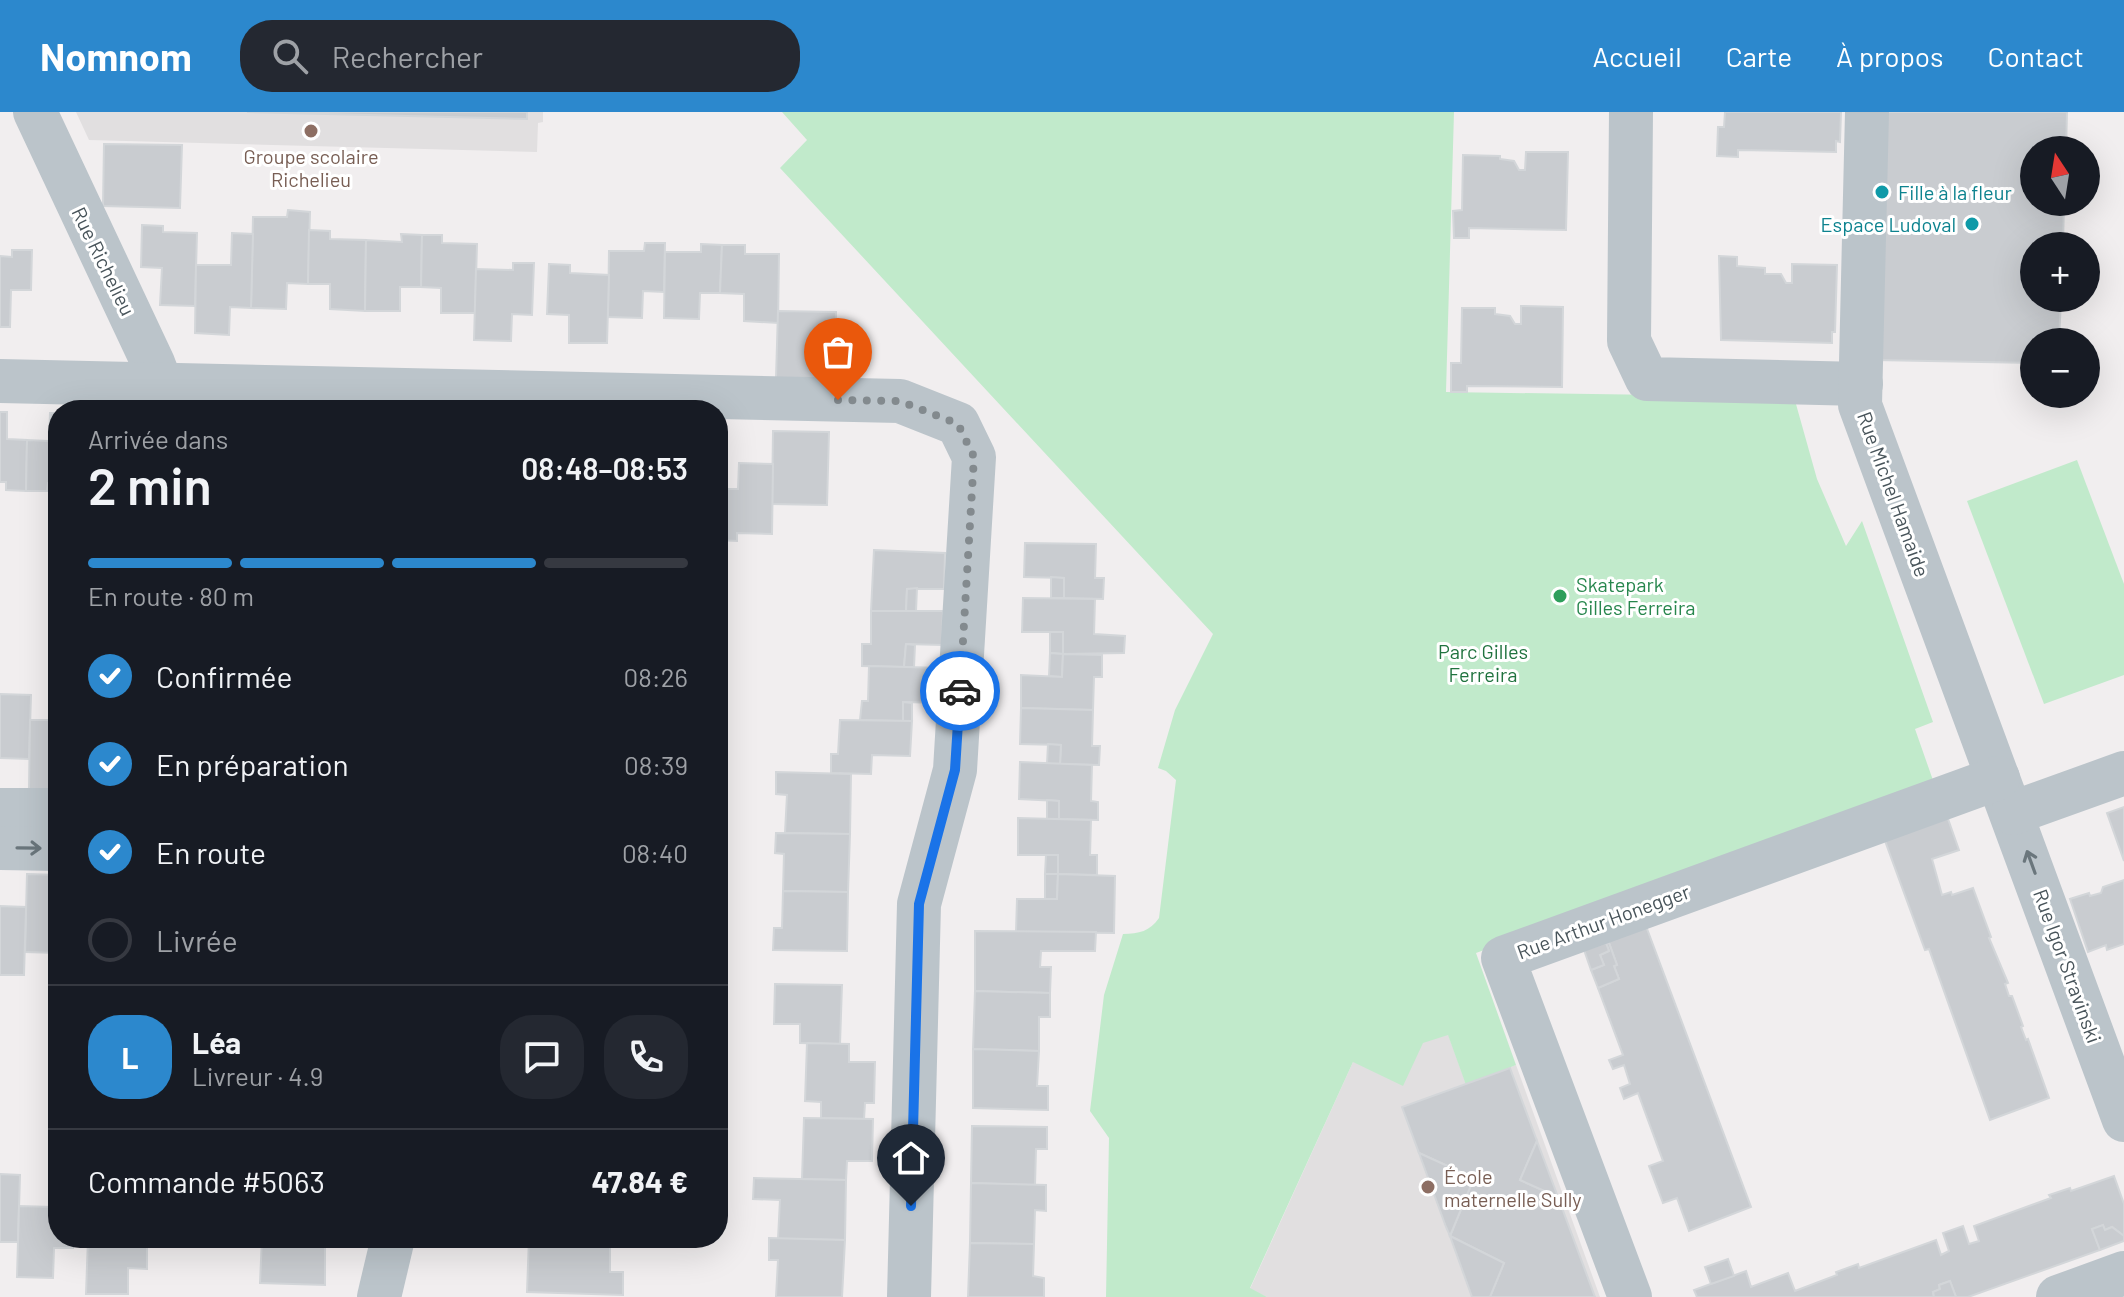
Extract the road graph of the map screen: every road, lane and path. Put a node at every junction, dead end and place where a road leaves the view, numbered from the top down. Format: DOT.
graph roads {
  1 [pos="35,112"];
  2 [pos="1631,112"];
  3 [pos="1867,112"];
  4 [pos="0,381"];
  5 [pos="1861,384"];
  6 [pos="166,397"];
  7 [pos="716,400"];
  8 [pos="728,400"];
  9 [pos="2124,773"];
  10 [pos="2006,796"];
  11 [pos="0,810"];
  12 [pos="48,810"];
  13 [pos="0,848"];
  14 [pos="48,849"];
  15 [pos="2124,1120"];
  16 [pos="391,1248"];
  17 [pos="2124,1273"];
  18 [pos="379,1297"];
  19 [pos="909,1297"];
  20 [pos="1630,1297"];
  21 [pos="2058,1297"];
  1 -- 6 [label="street, Rue Richelieu"];
  2 -- 5 [label="street"];
  3 -- 5 [label="street, Rue Michel Hamaide"];
  4 -- 6 [label="street"];
  5 -- 10 [label="street, Rue Michel Hamaide"];
  6 -- 7 [label="street"];
  8 -- 19 [label="street"];
  9 -- 10 [label="street"];
  15 -- 10 [label="street, Rue Igor Stravinski, one-way"];
  10 -- 20 [label="street, Rue Arthur Honegger"];
  11 -- 12 [label="street"];
  13 -- 14 [label="street, one-way"];
  16 -- 18 [label="street"];
  17 -- 21 [label="street"];
}
